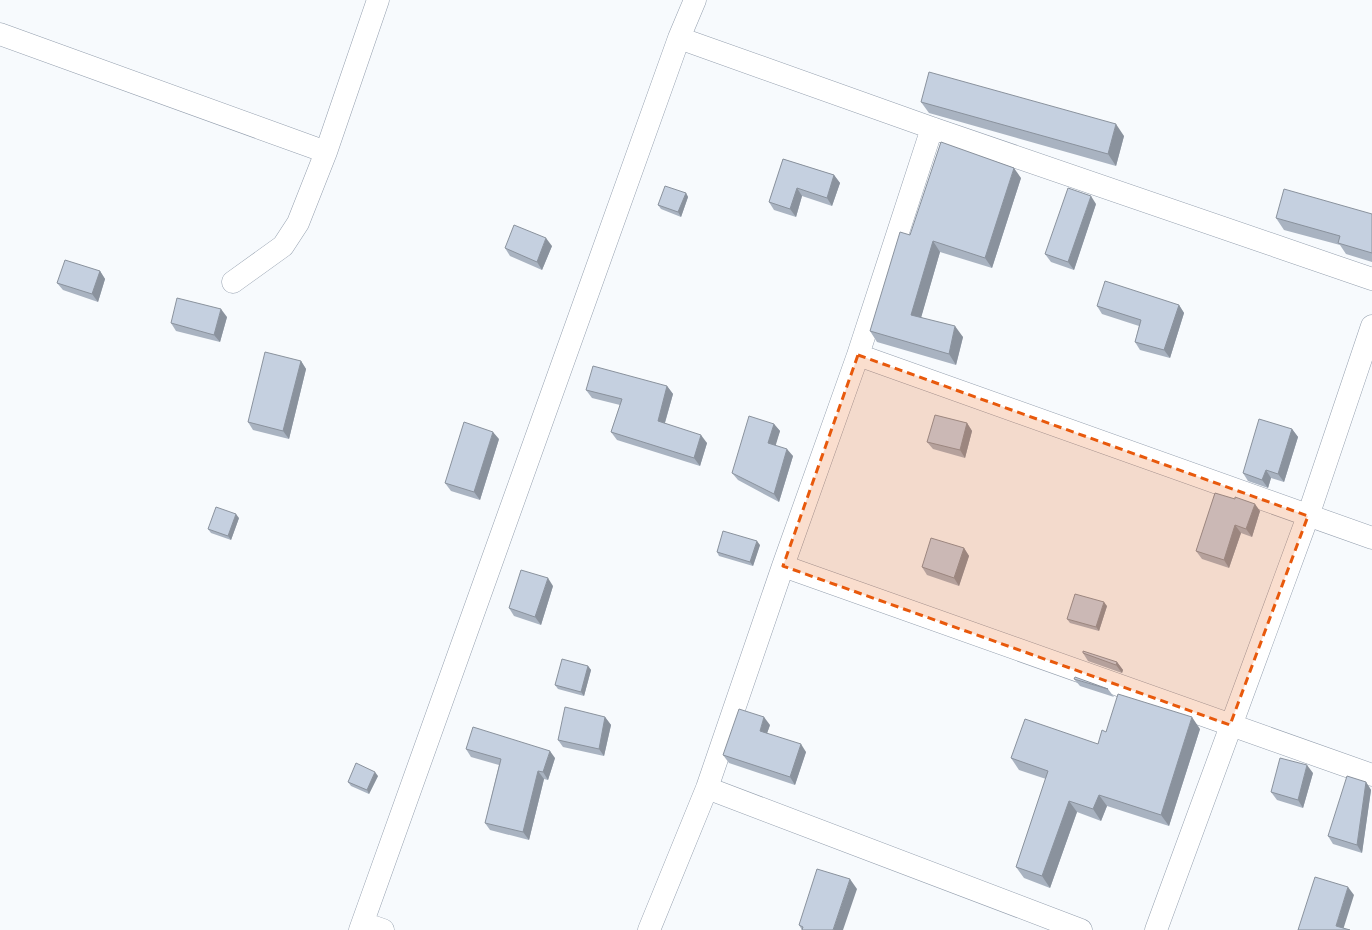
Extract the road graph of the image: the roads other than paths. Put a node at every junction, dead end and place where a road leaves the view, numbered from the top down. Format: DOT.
graph roads {
  1 [pos="378,0"];
  2 [pos="695,0"];
  3 [pos="0,34"];
  4 [pos="679,38"];
  5 [pos="932,128"];
  6 [pos="326,152"];
  7 [pos="1372,279"];
  8 [pos="233,282"];
  9 [pos="1372,326"];
  10 [pos="858,355"];
  11 [pos="1308,516"];
  12 [pos="1372,538"];
  13 [pos="783,566"];
  14 [pos="1230,725"];
  15 [pos="1372,775"];
  16 [pos="707,788"];
  17 [pos="361,926"];
  18 [pos="383,930"];
  19 [pos="649,930"];
  20 [pos="1081,930"];
  21 [pos="1156,930"];
  1 -- 6 [label="street"];
  2 -- 4 [label="street"];
  3 -- 6 [label="street"];
  4 -- 5 [label="street"];
  4 -- 17 [label="street"];
  5 -- 7 [label="street"];
  5 -- 10 [label="street"];
  6 -- 8 [label="street"];
  9 -- 11 [label="street"];
  10 -- 11 [label="street"];
  10 -- 13 [label="street"];
  11 -- 12 [label="street"];
  11 -- 14 [label="street"];
  13 -- 14 [label="street"];
  13 -- 16 [label="street"];
  14 -- 15 [label="street"];
  14 -- 21 [label="street"];
  16 -- 19 [label="street"];
  16 -- 20 [label="street"];
  17 -- 18 [label="street"];
}
